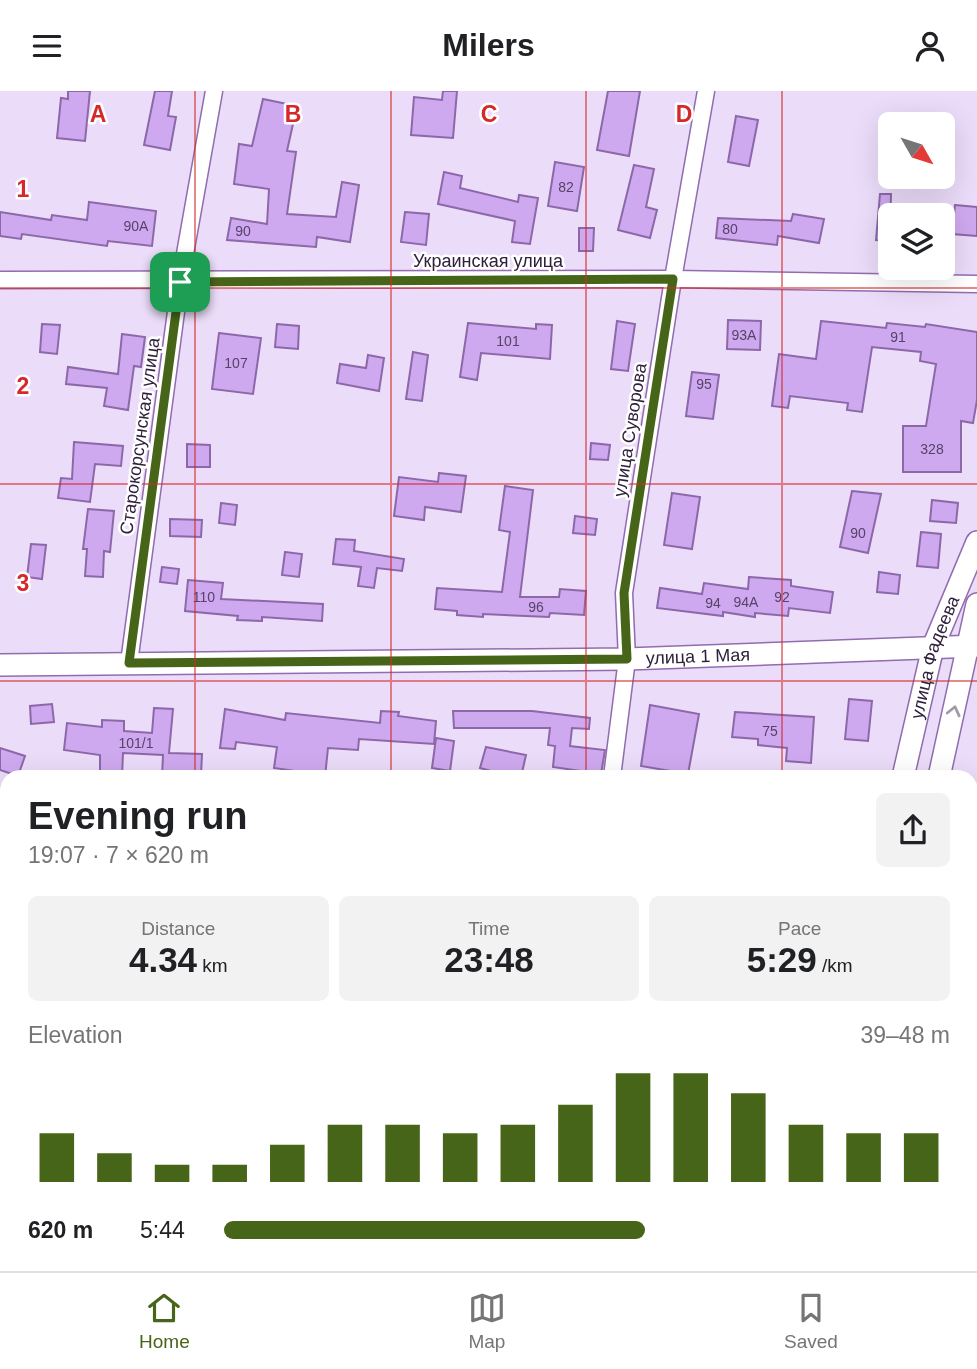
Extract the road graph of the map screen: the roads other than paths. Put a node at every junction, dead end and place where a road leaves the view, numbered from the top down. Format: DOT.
graph roads {
  1 [pos="214,91"];
  2 [pos="706,91"];
  3 [pos="673,279"];
  4 [pos="0,280"];
  5 [pos="180,282"];
  6 [pos="977,284"];
  7 [pos="977,542"];
  8 [pos="977,604"];
  9 [pos="973,646"];
  10 [pos="933,647"];
  11 [pos="627,659"];
  12 [pos="129,663"];
  13 [pos="0,665"];
  14 [pos="613,770"];
  15 [pos="904,770"];
  16 [pos="941,770"];
  1 -- 5 [label="street, Старокорсунская улица"];
  2 -- 3 [label="street, улица Суворова"];
  3 -- 5 [label="street, Украинская улица"];
  3 -- 6 [label="street, Украинская улица"];
  3 -- 11 [label="street, улица Суворова"];
  4 -- 5 [label="street, Украинская улица"];
  5 -- 12 [label="street, Старокорсунская улица"];
  7 -- 10 [label="street, улица Фадеева"];
  8 -- 9 [label="street, улица Фадеева"];
  9 -- 10 [label="street, улица 1 Мая"];
  16 -- 9 [label="street, улица Фадеева, one-way"];
  10 -- 11 [label="street, улица 1 Мая"];
  10 -- 15 [label="street, улица Фадеева"];
  11 -- 12 [label="street, улица 1 Мая"];
  11 -- 14 [label="street, улица Суворова"];
  12 -- 13 [label="street, улица 1 Мая"];
}
